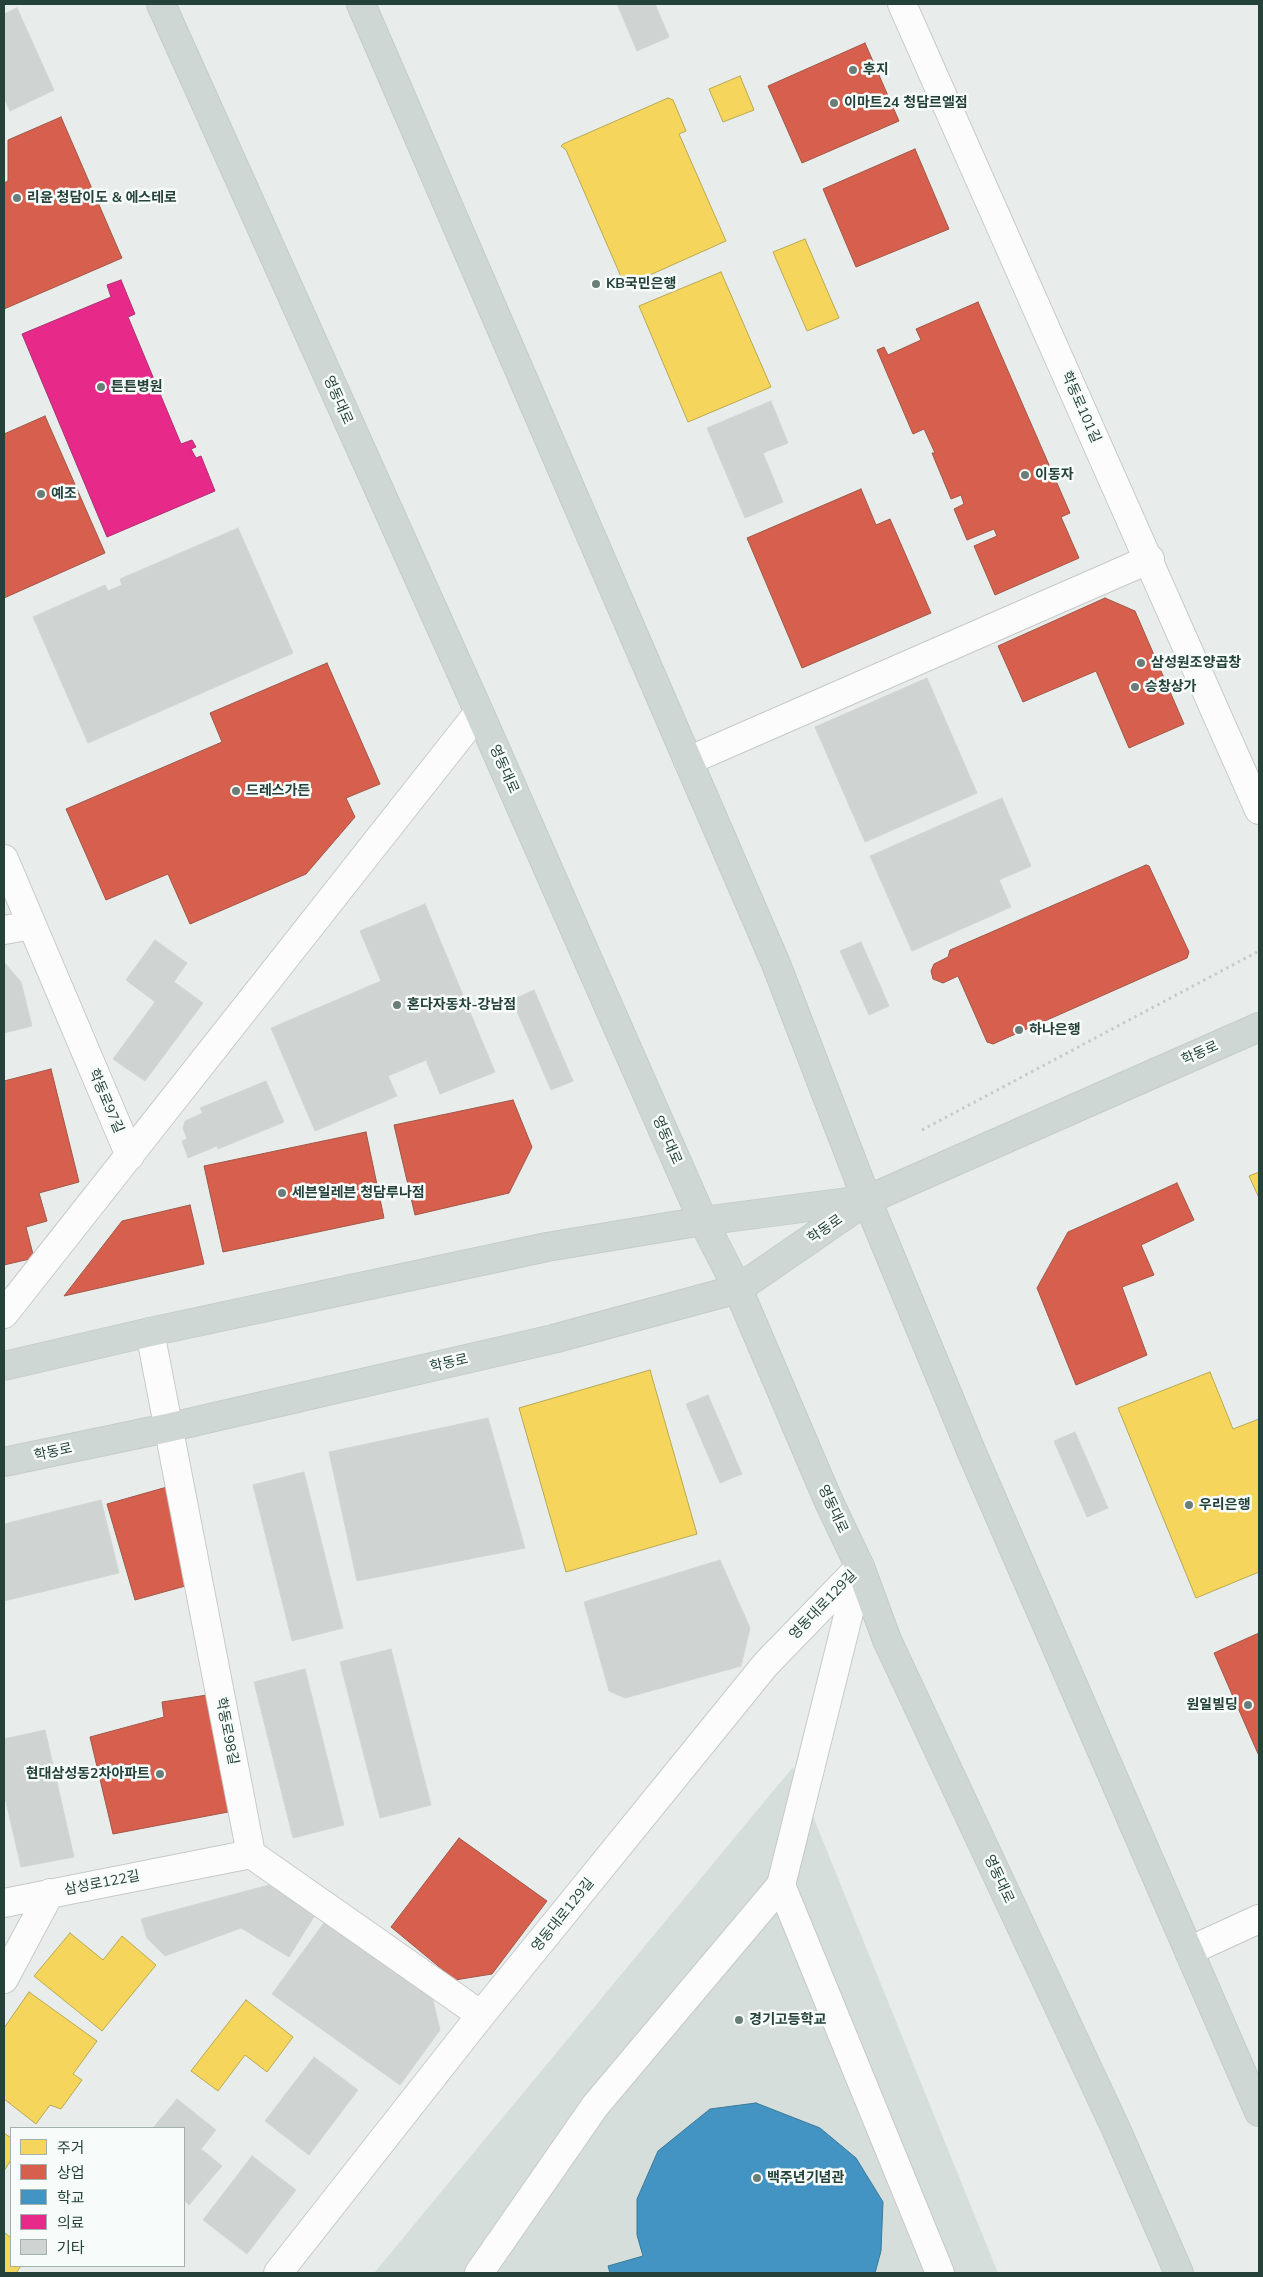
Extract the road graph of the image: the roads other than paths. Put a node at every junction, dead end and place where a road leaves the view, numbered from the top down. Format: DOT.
graph roads {
  1 [pos="161,4"];
  2 [pos="360,4"];
  3 [pos="902,4"];
  4 [pos="1150,559"];
  5 [pos="479,712"];
  6 [pos="688,761"];
  7 [pos="1259,810"];
  8 [pos="4,859"];
  9 [pos="32,924"];
  10 [pos="4,930"];
  11 [pos="1259,1027"];
  12 [pos="130,1156"];
  13 [pos="867,1200"];
  14 [pos="702,1221"];
  15 [pos="738,1289"];
  16 [pos="4,1314"];
  17 [pos="150,1332"];
  18 [pos="4,1366"];
  19 [pos="167,1428"];
  20 [pos="4,1462"];
  21 [pos="860,1567"];
  22 [pos="251,1854"];
  23 [pos="781,1885"];
  24 [pos="50,1893"];
  25 [pos="4,1903"];
  26 [pos="1259,1919"];
  27 [pos="1189,1951"];
  28 [pos="4,1979"];
  29 [pos="481,2015"];
  30 [pos="1259,2112"];
  31 [pos="278,2273"];
  32 [pos="479,2273"];
  33 [pos="940,2273"];
  34 [pos="1179,2273"];
  1 -- 5 [label="main road, 영동대로"];
  2 -- 6 [label="main road"];
  3 -- 4 [label="street, 학동로101길"];
  4 -- 6 [label="street"];
  4 -- 7 [label="street, 학동로101길"];
  5 -- 12 [label="street"];
  5 -- 14 [label="main road, 영동대로"];
  6 -- 13 [label="main road"];
  8 -- 9 [label="street, 학동로97길"];
  9 -- 10 [label="street"];
  9 -- 12 [label="street, 학동로97길"];
  11 -- 13 [label="main road, 학동로"];
  12 -- 16 [label="street"];
  13 -- 14 [label="main road, 학동로"];
  13 -- 15 [label="main road, 학동로"];
  13 -- 27 [label="main road"];
  14 -- 15 [label="main road, 영동대로"];
  14 -- 17 [label="main road, 학동로"];
  15 -- 19 [label="main road, 학동로"];
  15 -- 21 [label="main road, 영동대로"];
  17 -- 18 [label="main road, 학동로"];
  17 -- 19 [label="street, 학동로98길"];
  19 -- 20 [label="main road, 학동로"];
  19 -- 22 [label="street, 학동로98길"];
  21 -- 23 [label="street"];
  21 -- 29 [label="street, 영동대로129길"];
  21 -- 34 [label="main road, 영동대로"];
  22 -- 24 [label="street, 삼성로122길"];
  22 -- 29 [label="street"];
  23 -- 32 [label="street"];
  23 -- 33 [label="street"];
  24 -- 25 [label="street"];
  24 -- 28 [label="street, 삼성로122길"];
  26 -- 27 [label="street"];
  27 -- 30 [label="main road"];
  29 -- 31 [label="street, 영동대로129길"];
}
